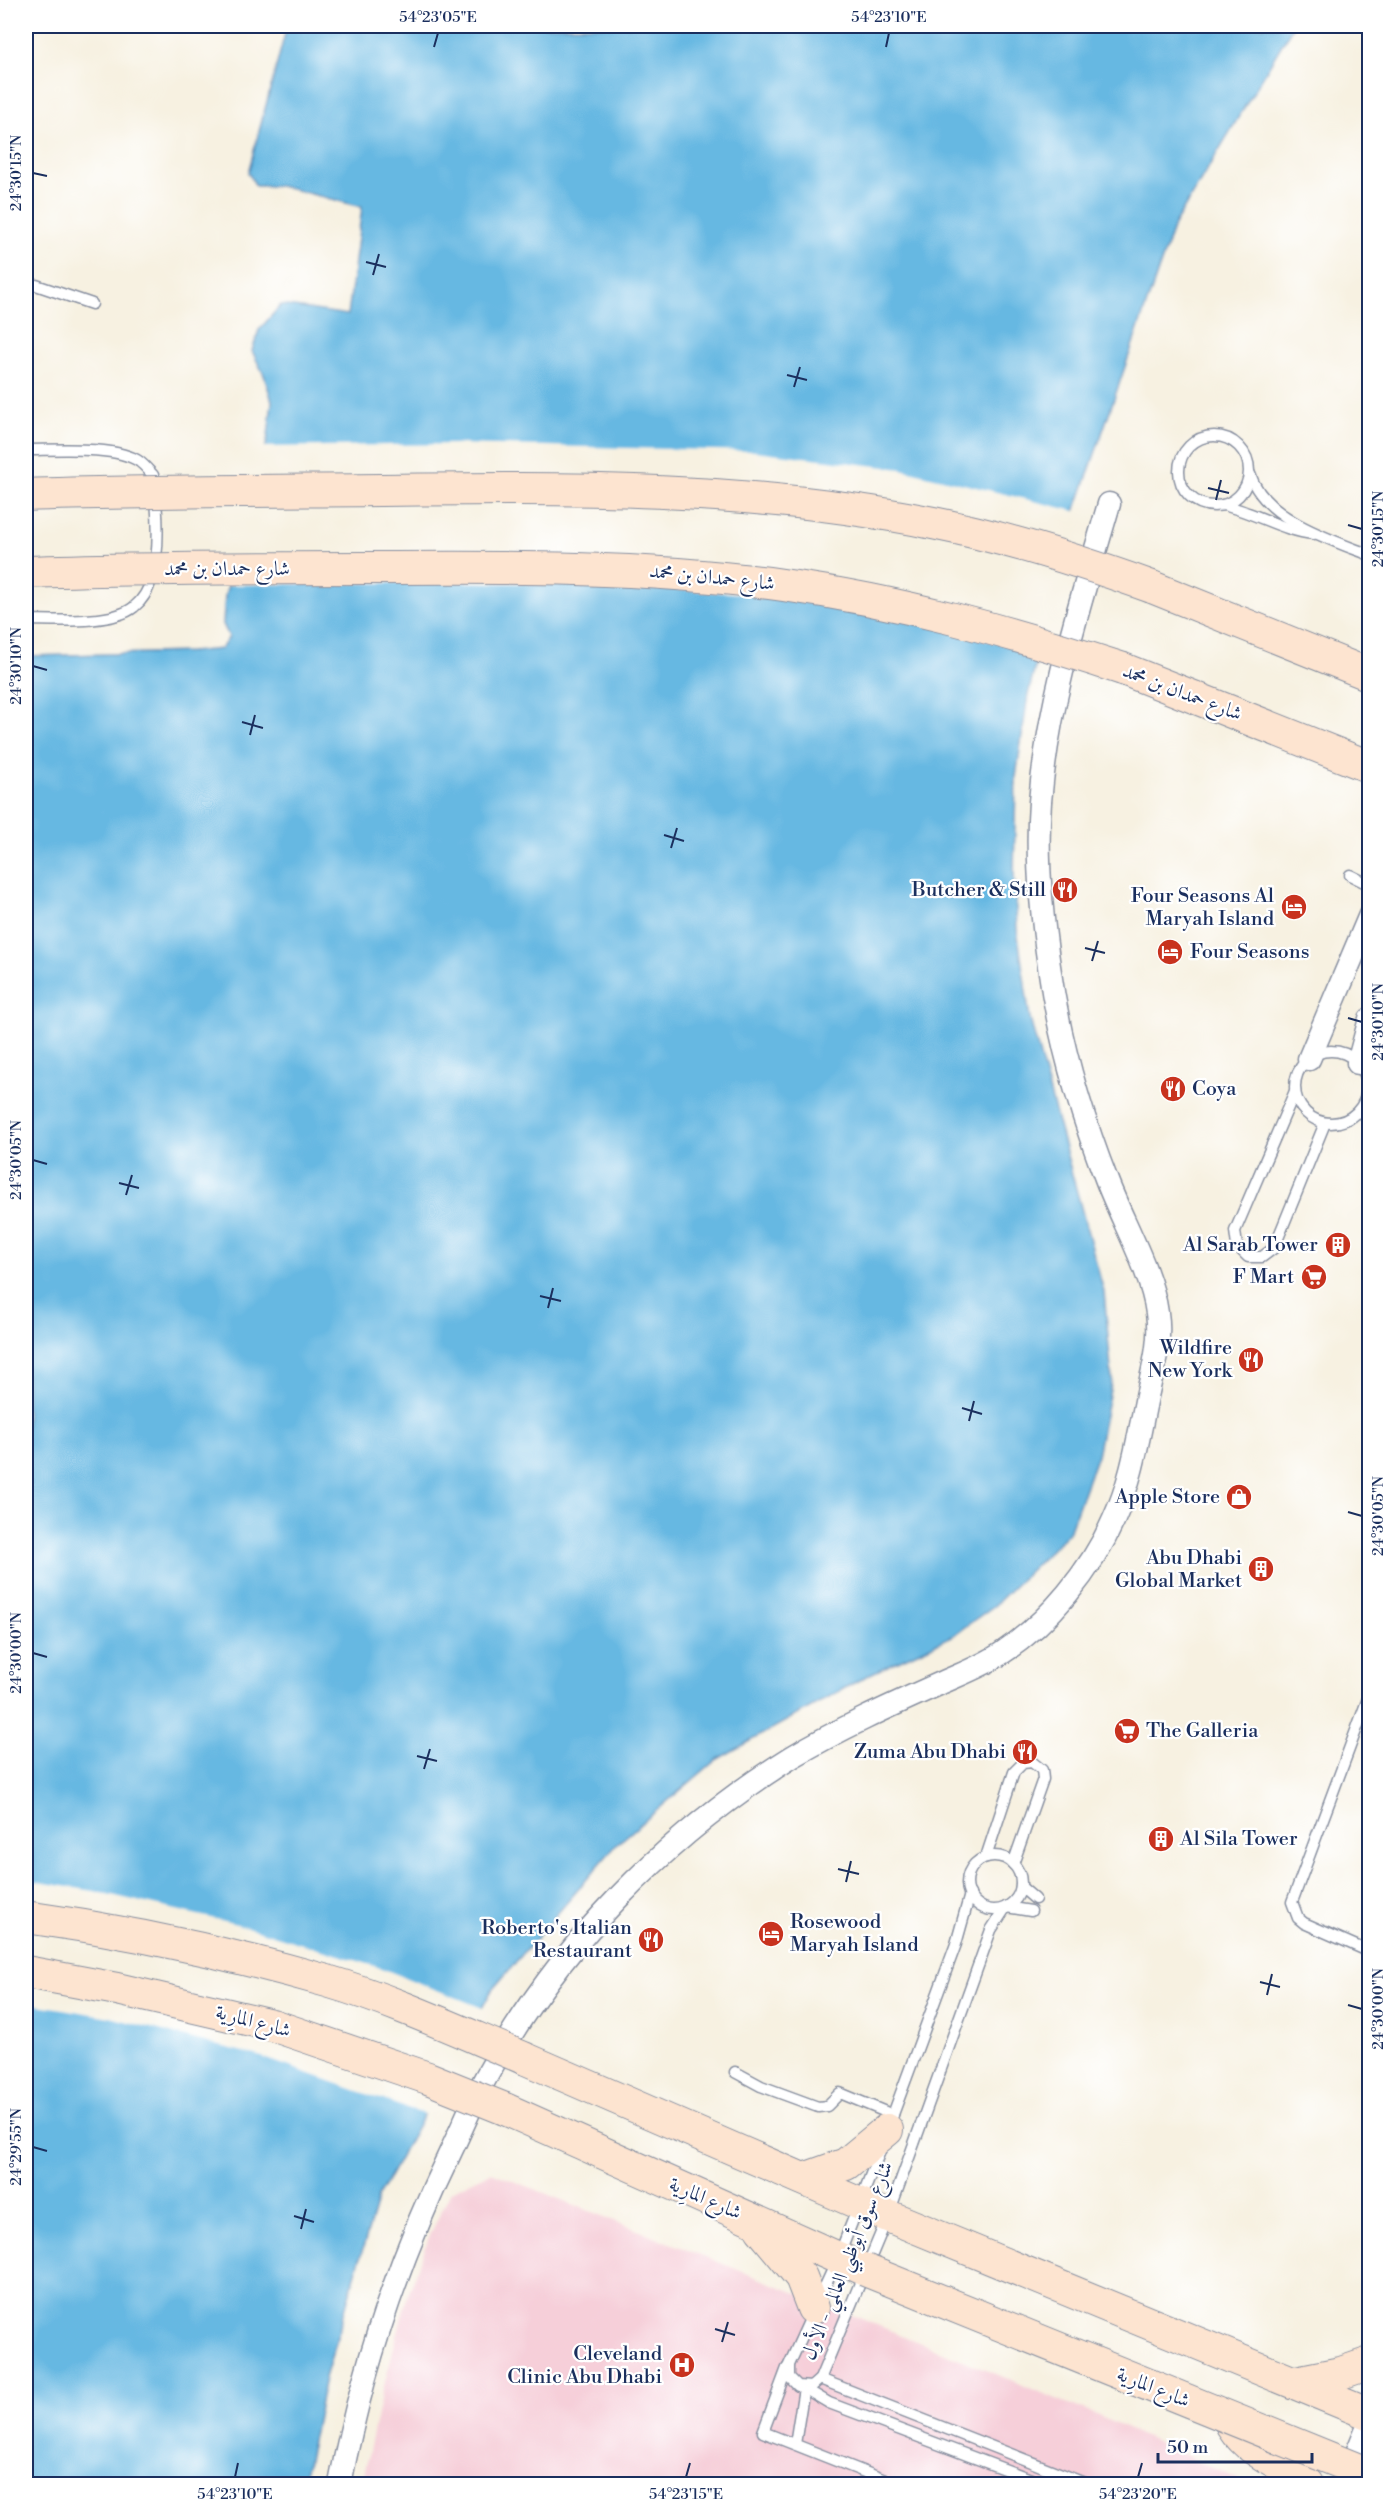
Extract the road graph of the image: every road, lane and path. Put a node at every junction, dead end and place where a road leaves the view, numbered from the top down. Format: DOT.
graph roads {
  1 [pos="26,285"];
  2 [pos="92,304"];
  3 [pos="26,450"];
  4 [pos="1250,473"];
  5 [pos="26,495"];
  6 [pos="1109,504"];
  7 [pos="1223,505"];
  8 [pos="1317,534"];
  9 [pos="1370,555"];
  10 [pos="26,572"];
  11 [pos="26,620"];
  12 [pos="1370,675"];
  13 [pos="1357,762"];
  14 [pos="1370,785"];
  15 [pos="1350,874"];
  16 [pos="1370,885"];
  17 [pos="1370,915"];
  18 [pos="1370,1020"];
  19 [pos="1309,1059"];
  20 [pos="1365,1074"];
  21 [pos="1295,1090"];
  22 [pos="1358,1112"];
  23 [pos="1370,1116"];
  24 [pos="1325,1123"];
  25 [pos="1370,1694"];
  26 [pos="986,1857"];
  27 [pos="1013,1864"];
  28 [pos="1021,1887"];
  29 [pos="970,1894"];
  30 [pos="1035,1899"];
  31 [pos="1006,1907"];
  32 [pos="1031,1911"];
  33 [pos="26,1917"];
  34 [pos="1370,1952"];
  35 [pos="26,1972"];
  36 [pos="735,2072"];
  37 [pos="890,2122"];
  38 [pos="804,2179"];
  39 [pos="874,2210"];
  40 [pos="752,2220"];
  41 [pos="852,2264"];
  42 [pos="813,2308"];
  43 [pos="1370,2363"];
  44 [pos="789,2364"];
  45 [pos="820,2379"];
  46 [pos="1296,2382"];
  47 [pos="804,2388"];
  48 [pos="1370,2414"];
  49 [pos="1228,2418"];
  50 [pos="1370,2421"];
  51 [pos="795,2444"];
  52 [pos="1037,2465"];
  53 [pos="1361,2474"];
  54 [pos="1031,2482"];
  55 [pos="340,2484"];
  56 [pos="895,2484"];
  57 [pos="1044,2484"];
  58 [pos="1087,2484"];
  59 [pos="1307,2484"];
  1 -- 2 [label="lane"];
  3 -- 11 [label="lane"];
  4 -- 7 [label="lane"];
  4 -- 7 [label="lane"];
  4 -- 8 [label="lane"];
  5 -- 12 [label="street, bridge"];
  6 -- 55 [label="street"];
  7 -- 8 [label="lane"];
  8 -- 9 [label="lane"];
  10 -- 13 [label="street, شارع حمدان بن محمد, bridge"];
  13 -- 14 [label="street"];
  15 -- 16 [label="lane"];
  17 -- 19 [label="street"];
  18 -- 20 [label="street"];
  19 -- 20 [label="lane"];
  19 -- 21 [label="lane"];
  20 -- 22 [label="lane"];
  21 -- 24 [label="lane"];
  21 -- 24 [label="lane"];
  22 -- 23 [label="lane"];
  22 -- 24 [label="lane"];
  25 -- 34 [label="lane"];
  26 -- 27 [label="lane"];
  26 -- 27 [label="lane, شارع سوق أبوظبي العالمي - الأول"];
  26 -- 29 [label="lane, شارع سوق أبوظبي العالمي - الأول"];
  27 -- 28 [label="lane"];
  28 -- 30 [label="lane"];
  28 -- 31 [label="lane, شارع سوق أبوظبي العالمي - الأول"];
  29 -- 31 [label="lane"];
  29 -- 37 [label="lane, شارع سوق أبوظبي العالمي - الأول"];
  31 -- 32 [label="lane"];
  31 -- 39 [label="lane, شارع سوق أبوظبي العالمي - الأول"];
  33 -- 38 [label="street, bridge"];
  35 -- 40 [label="street, شارع المارِية, bridge"];
  36 -- 37 [label="lane"];
  37 -- 38 [label="street"];
  37 -- 39 [label="lane, شارع سوق أبوظبي العالمي - الأول"];
  38 -- 39 [label="street"];
  39 -- 41 [label="lane, شارع سوق أبوظبي العالمي - الأول"];
  39 -- 41 [label="lane, شارع سوق أبوظبي العالمي - الأول"];
  39 -- 46 [label="street"];
  40 -- 41 [label="street, شارع المارِية"];
  40 -- 42 [label="street"];
  41 -- 42 [label="lane, شارع سوق أبوظبي العالمي - الأول"];
  41 -- 45 [label="lane, شارع سوق أبوظبي العالمي - الأول"];
  41 -- 49 [label="street, شارع المارِية, bridge"];
  42 -- 44 [label="lane, شارع سوق أبوظبي العالمي - الأول"];
  43 -- 46 [label="street"];
  44 -- 47 [label="lane, شارع سوق أبوظبي العالمي - الأول"];
  44 -- 51 [label="lane"];
  45 -- 47 [label="lane, شارع سوق أبوظبي العالمي - الأول"];
  45 -- 52 [label="lane"];
  46 -- 48 [label="street"];
  47 -- 51 [label="lane"];
  47 -- 54 [label="lane"];
  49 -- 53 [label="street, شارع المارِية, bridge"];
  49 -- 59 [label="street"];
  50 -- 53 [label="street"];
  51 -- 56 [label="lane"];
  52 -- 54 [label="lane"];
  52 -- 58 [label="lane"];
  54 -- 57 [label="lane"];
}
